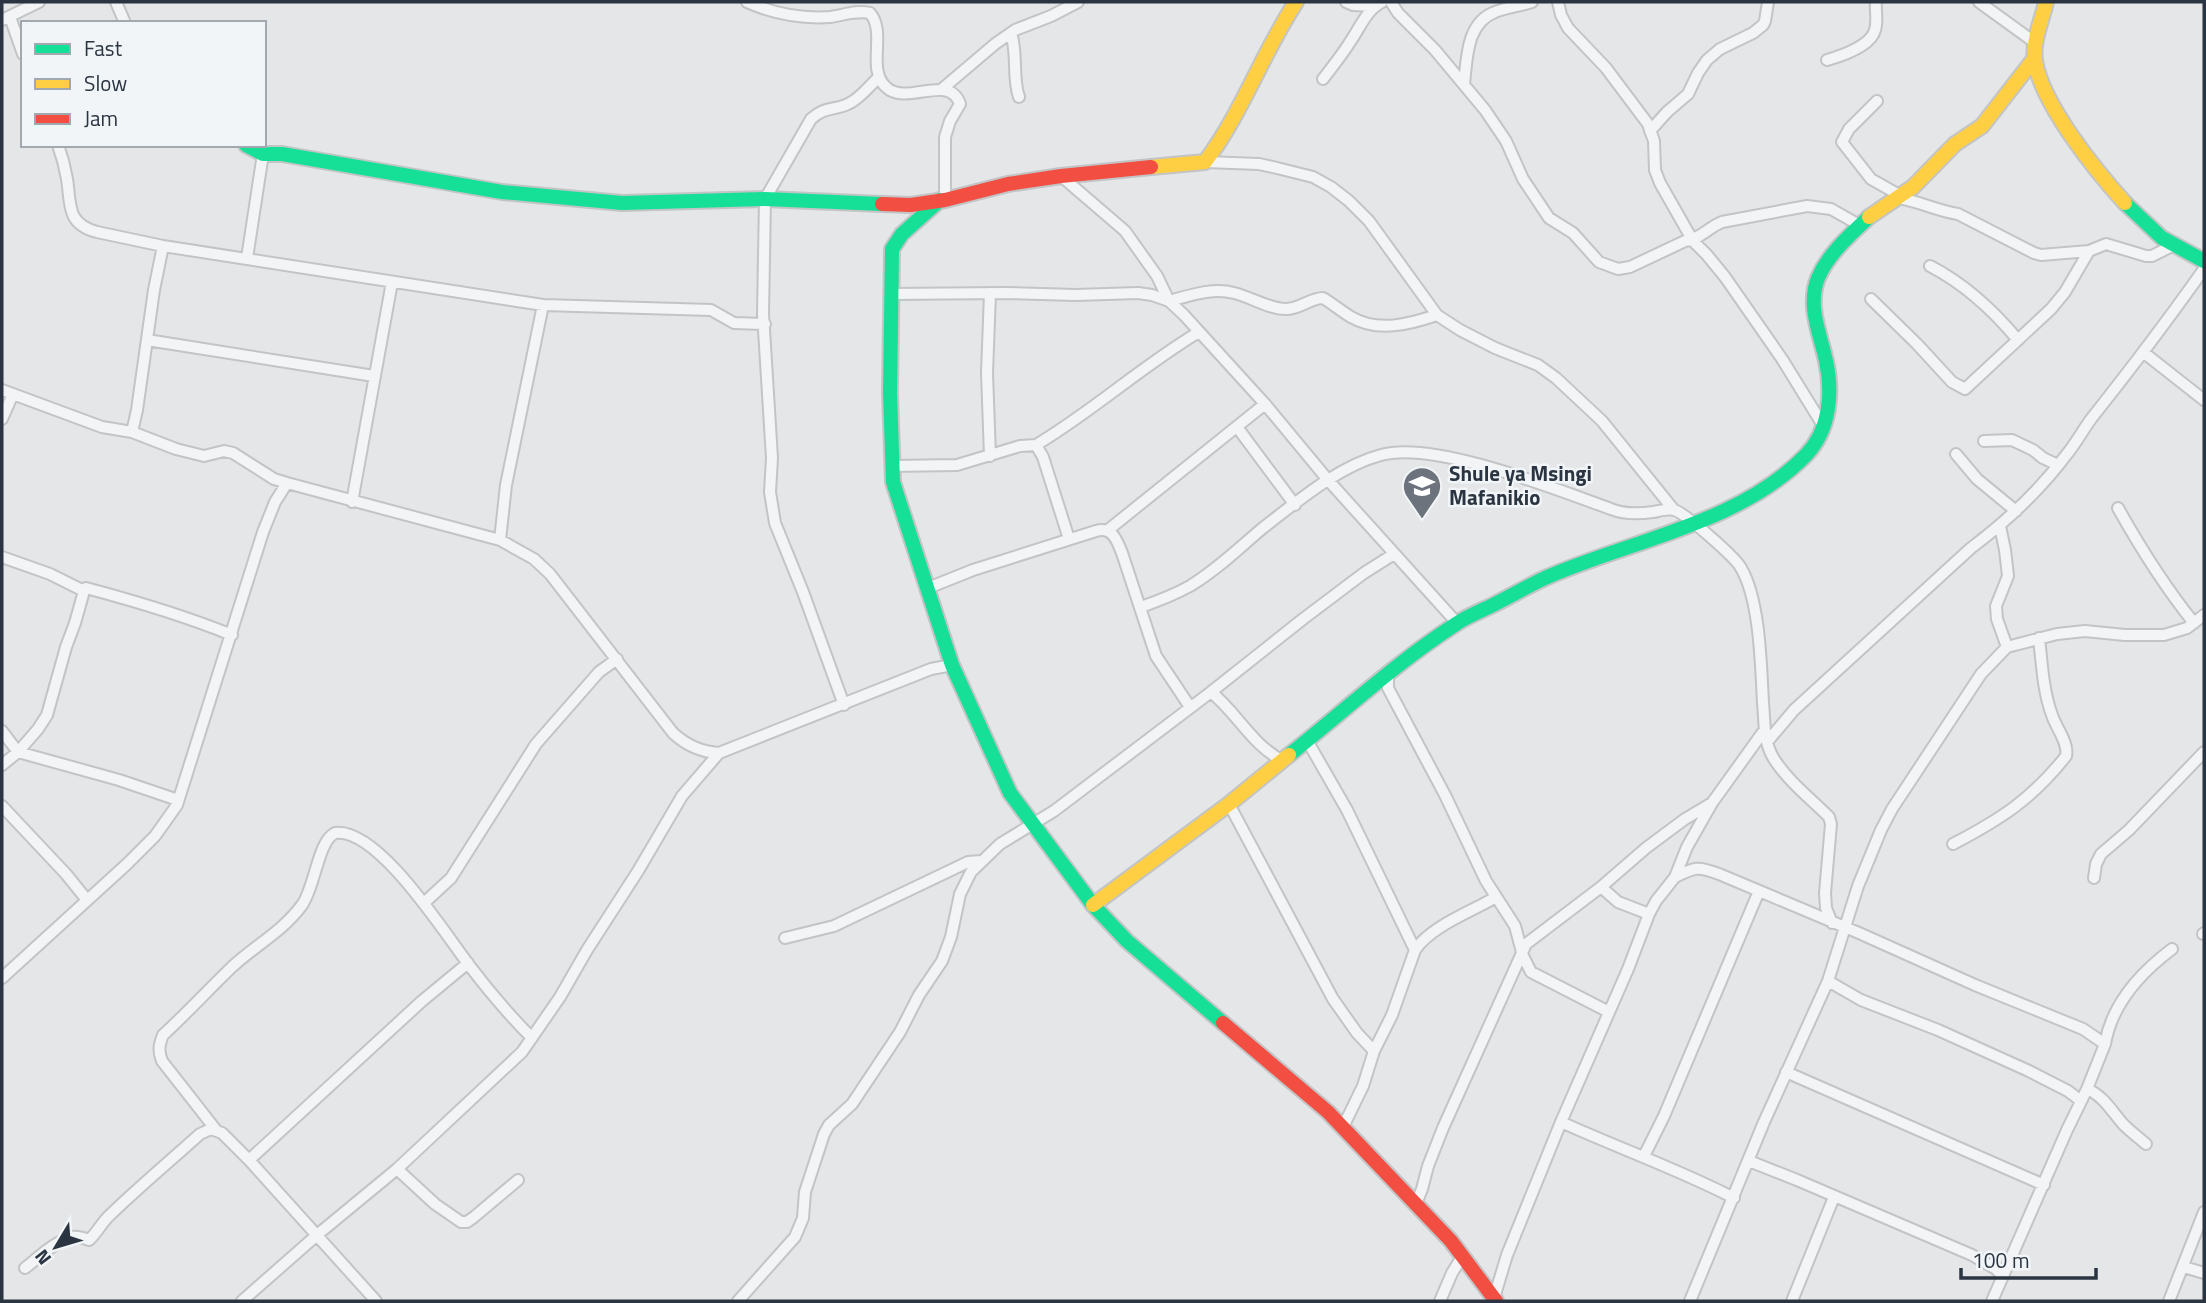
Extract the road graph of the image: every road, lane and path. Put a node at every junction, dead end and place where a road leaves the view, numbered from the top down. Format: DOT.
graph roads {
  1 [pos="39,2"];
  2 [pos="116,2"];
  3 [pos="747,2"];
  4 [pos="1078,2"];
  5 [pos="1296,2"];
  6 [pos="1346,2"];
  7 [pos="1391,2"];
  8 [pos="1532,2"];
  9 [pos="1558,2"];
  10 [pos="1768,2"];
  11 [pos="1876,2"];
  12 [pos="1979,2"];
  13 [pos="2046,2"];
  14 [pos="1379,4"];
  15 [pos="6,18"];
  16 [pos="124,21"];
  17 [pos="1011,33"];
  18 [pos="21,50"];
  19 [pos="2035,52"];
  20 [pos="1827,60"];
  21 [pos="879,77"];
  22 [pos="1323,79"];
  23 [pos="1464,84"];
  24 [pos="942,89"];
  25 [pos="1019,96"];
  26 [pos="1877,101"];
  27 [pos="1650,131"];
  28 [pos="59,147"];
  29 [pos="250,147"];
  30 [pos="263,154"];
  31 [pos="1205,162"];
  32 [pos="1061,176"];
  33 [pos="1900,197"];
  34 [pos="765,199"];
  35 [pos="943,200"];
  36 [pos="1861,226"];
  37 [pos="1693,241"];
  38 [pos="163,246"];
  39 [pos="2172,246"];
  40 [pos="2089,251"];
  41 [pos="247,258"];
  42 [pos="2204,261"];
  43 [pos="1930,266"];
  44 [pos="2204,269"];
  45 [pos="392,282"];
  46 [pos="989,293"];
  47 [pos="890,294"];
  48 [pos="1871,299"];
  49 [pos="1168,301"];
  50 [pos="543,305"];
  51 [pos="1437,315"];
  52 [pos="765,324"];
  53 [pos="1199,332"];
  54 [pos="147,340"];
  55 [pos="2018,340"];
  56 [pos="2143,352"];
  57 [pos="374,376"];
  58 [pos="2,390"];
  59 [pos="13,394"];
  60 [pos="2204,400"];
  61 [pos="1265,404"];
  62 [pos="2,419"];
  63 [pos="1824,427"];
  64 [pos="1237,428"];
  65 [pos="132,432"];
  66 [pos="1984,441"];
  67 [pos="1036,445"];
  68 [pos="1956,454"];
  69 [pos="990,456"];
  70 [pos="2059,464"];
  71 [pos="891,466"];
  72 [pos="1328,480"];
  73 [pos="286,483"];
  74 [pos="352,502"];
  75 [pos="1295,505"];
  76 [pos="2119,508"];
  77 [pos="1673,509"];
  78 [pos="2016,511"];
  79 [pos="1694,524"];
  80 [pos="2000,526"];
  81 [pos="1108,530"];
  82 [pos="1069,539"];
  83 [pos="500,540"];
  84 [pos="1394,554"];
  85 [pos="2,556"];
  86 [pos="928,588"];
  87 [pos="84,591"];
  88 [pos="1141,607"];
  89 [pos="2204,615"];
  90 [pos="1457,623"];
  91 [pos="2194,623"];
  92 [pos="232,635"];
  93 [pos="2039,638"];
  94 [pos="2007,647"];
  95 [pos="617,659"];
  96 [pos="952,665"];
  97 [pos="1388,676"];
  98 [pos="1211,692"];
  99 [pos="844,705"];
  100 [pos="1191,707"];
  101 [pos="2,732"];
  102 [pos="1765,737"];
  103 [pos="1308,742"];
  104 [pos="18,752"];
  105 [pos="2204,752"];
  106 [pos="719,753"];
  107 [pos="1283,761"];
  108 [pos="2,765"];
  109 [pos="178,800"];
  110 [pos="1712,803"];
  111 [pos="1229,804"];
  112 [pos="2,806"];
  113 [pos="1034,823"];
  114 [pos="1953,844"];
  115 [pos="981,861"];
  116 [pos="1675,877"];
  117 [pos="2094,878"];
  118 [pos="1601,887"];
  119 [pos="1759,891"];
  120 [pos="1496,897"];
  121 [pos="86,900"];
  122 [pos="424,903"];
  123 [pos="1093,905"];
  124 [pos="1649,914"];
  125 [pos="1832,923"];
  126 [pos="1845,928"];
  127 [pos="785,938"];
  128 [pos="2172,949"];
  129 [pos="1415,950"];
  130 [pos="1521,950"];
  131 [pos="468,963"];
  132 [pos="1515,971"];
  133 [pos="1531,972"];
  134 [pos="2,978"];
  135 [pos="1828,981"];
  136 [pos="1609,1012"];
  137 [pos="532,1038"];
  138 [pos="2105,1044"];
  139 [pos="1374,1051"];
  140 [pos="1786,1072"];
  141 [pos="2087,1090"];
  142 [pos="2081,1101"];
  143 [pos="1561,1122"];
  144 [pos="1343,1127"];
  145 [pos="216,1130"];
  146 [pos="2146,1144"];
  147 [pos="1644,1156"];
  148 [pos="248,1160"];
  149 [pos="1749,1161"];
  150 [pos="397,1169"];
  151 [pos="518,1180"];
  152 [pos="2044,1185"];
  153 [pos="1834,1196"];
  154 [pos="1734,1198"];
  155 [pos="1416,1204"];
  156 [pos="2204,1212"];
  157 [pos="317,1235"];
  158 [pos="1462,1257"];
  159 [pos="2184,1267"];
  160 [pos="25,1268"];
  161 [pos="2204,1273"];
  162 [pos="2003,1276"];
  163 [pos="1495,1300"];
  164 [pos="242,1301"];
  165 [pos="376,1301"];
  166 [pos="738,1301"];
  167 [pos="1440,1301"];
  168 [pos="1690,1301"];
  169 [pos="1792,1301"];
  170 [pos="1992,1301"];
  171 [pos="2169,1301"];
  1 -- 15 [label="street"];
  2 -- 16 [label="street"];
  3 -- 21 [label="street"];
  4 -- 17 [label="street"];
  5 -- 31 [label="street"];
  6 -- 14 [label="street"];
  7 -- 23 [label="street"];
  8 -- 23 [label="street"];
  9 -- 27 [label="street"];
  10 -- 27 [label="street"];
  11 -- 20 [label="street"];
  12 -- 19 [label="street"];
  13 -- 19 [label="street"];
  14 -- 22 [label="street"];
  15 -- 18 [label="street"];
  17 -- 24 [label="street"];
  17 -- 25 [label="street"];
  19 -- 33 [label="street"];
  19 -- 39 [label="street"];
  21 -- 24 [label="street"];
  21 -- 34 [label="street"];
  23 -- 37 [label="street"];
  24 -- 35 [label="street"];
  26 -- 33 [label="street"];
  27 -- 37 [label="street"];
  28 -- 38 [label="street"];
  29 -- 30 [label="street"];
  30 -- 34 [label="street"];
  30 -- 41 [label="street"];
  31 -- 32 [label="street"];
  31 -- 51 [label="street"];
  32 -- 35 [label="street"];
  32 -- 49 [label="street"];
  33 -- 36 [label="street"];
  33 -- 40 [label="street"];
  34 -- 35 [label="street"];
  34 -- 52 [label="street"];
  35 -- 47 [label="street"];
  36 -- 37 [label="street"];
  36 -- 63 [label="street"];
  37 -- 63 [label="street"];
  38 -- 41 [label="street"];
  38 -- 54 [label="street"];
  39 -- 40 [label="street"];
  39 -- 42 [label="street"];
  40 -- 55 [label="street"];
  41 -- 45 [label="street"];
  43 -- 55 [label="street"];
  44 -- 56 [label="street"];
  45 -- 50 [label="street"];
  45 -- 57 [label="street"];
  46 -- 47 [label="street"];
  46 -- 49 [label="street"];
  46 -- 69 [label="street"];
  47 -- 71 [label="street"];
  48 -- 55 [label="street"];
  49 -- 51 [label="street"];
  49 -- 53 [label="street"];
  50 -- 52 [label="street"];
  50 -- 83 [label="street"];
  51 -- 77 [label="street"];
  52 -- 99 [label="street"];
  53 -- 61 [label="street"];
  53 -- 67 [label="street"];
  54 -- 57 [label="street"];
  54 -- 65 [label="street"];
  56 -- 60 [label="street"];
  56 -- 70 [label="street"];
  57 -- 74 [label="street"];
  58 -- 59 [label="street"];
  59 -- 62 [label="street"];
  59 -- 65 [label="street"];
  61 -- 64 [label="street"];
  61 -- 72 [label="street"];
  63 -- 79 [label="street"];
  64 -- 75 [label="street"];
  64 -- 81 [label="street"];
  65 -- 73 [label="street"];
  66 -- 70 [label="street"];
  67 -- 69 [label="street"];
  67 -- 82 [label="street"];
  68 -- 78 [label="street"];
  69 -- 71 [label="street"];
  70 -- 78 [label="street"];
  71 -- 86 [label="street"];
  72 -- 75 [label="street"];
  72 -- 77 [label="street"];
  72 -- 84 [label="street"];
  73 -- 74 [label="street"];
  73 -- 92 [label="street"];
  74 -- 83 [label="street"];
  75 -- 88 [label="street"];
  76 -- 91 [label="street"];
  77 -- 79 [label="street"];
  78 -- 80 [label="street"];
  79 -- 90 [label="street"];
  79 -- 102 [label="street"];
  80 -- 94 [label="street"];
  80 -- 102 [label="street"];
  81 -- 82 [label="street"];
  81 -- 88 [label="street"];
  82 -- 86 [label="street"];
  83 -- 95 [label="street"];
  84 -- 90 [label="street"];
  84 -- 98 [label="street"];
  85 -- 87 [label="street"];
  86 -- 96 [label="street"];
  87 -- 92 [label="street"];
  87 -- 104 [label="street"];
  88 -- 100 [label="street"];
  89 -- 91 [label="street"];
  90 -- 97 [label="street"];
  91 -- 93 [label="street"];
  92 -- 109 [label="street"];
  93 -- 94 [label="street"];
  93 -- 114 [label="street"];
  94 -- 126 [label="street"];
  95 -- 106 [label="street"];
  95 -- 122 [label="street"];
  96 -- 99 [label="street"];
  96 -- 113 [label="street"];
  97 -- 103 [label="street"];
  97 -- 120 [label="street"];
  98 -- 100 [label="street"];
  98 -- 107 [label="street"];
  99 -- 106 [label="street"];
  100 -- 113 [label="street"];
  101 -- 104 [label="street"];
  102 -- 110 [label="street"];
  102 -- 125 [label="street"];
  103 -- 107 [label="street"];
  103 -- 129 [label="street"];
  104 -- 108 [label="street"];
  104 -- 109 [label="street"];
  105 -- 117 [label="street"];
  106 -- 137 [label="street"];
  107 -- 111 [label="street"];
  109 -- 121 [label="street"];
  110 -- 116 [label="street"];
  110 -- 118 [label="street"];
  111 -- 123 [label="street"];
  111 -- 139 [label="street"];
  112 -- 121 [label="street"];
  113 -- 115 [label="street"];
  113 -- 123 [label="street"];
  115 -- 127 [label="street"];
  115 -- 166 [label="street"];
  116 -- 119 [label="street"];
  116 -- 124 [label="street"];
  118 -- 124 [label="street"];
  118 -- 130 [label="street"];
  119 -- 125 [label="street"];
  119 -- 147 [label="street"];
  120 -- 129 [label="street"];
  120 -- 130 [label="street"];
  121 -- 134 [label="street"];
  122 -- 131 [label="street"];
  122 -- 145 [label="street"];
  123 -- 144 [label="street"];
  124 -- 136 [label="street"];
  125 -- 126 [label="street"];
  126 -- 135 [label="street"];
  126 -- 138 [label="street"];
  128 -- 138 [label="street"];
  129 -- 139 [label="street"];
  130 -- 132 [label="street"];
  130 -- 133 [label="street"];
  131 -- 137 [label="street"];
  131 -- 148 [label="street"];
  132 -- 133 [label="street"];
  132 -- 155 [label="street"];
  133 -- 136 [label="street"];
  135 -- 140 [label="street"];
  135 -- 142 [label="street"];
  136 -- 143 [label="street"];
  137 -- 150 [label="street"];
  138 -- 141 [label="street"];
  139 -- 144 [label="street"];
  140 -- 149 [label="street"];
  140 -- 152 [label="street"];
  141 -- 142 [label="street"];
  141 -- 146 [label="street"];
  142 -- 152 [label="street"];
  143 -- 147 [label="street"];
  143 -- 163 [label="street"];
  144 -- 155 [label="street"];
  145 -- 148 [label="street"];
  145 -- 160 [label="street"];
  147 -- 154 [label="street"];
  148 -- 157 [label="street"];
  149 -- 153 [label="street"];
  149 -- 154 [label="street"];
  150 -- 151 [label="street"];
  150 -- 157 [label="street"];
  152 -- 162 [label="street"];
  153 -- 162 [label="street"];
  153 -- 169 [label="street"];
  154 -- 168 [label="street"];
  155 -- 158 [label="street"];
  156 -- 159 [label="street"];
  157 -- 164 [label="street"];
  157 -- 165 [label="street"];
  158 -- 163 [label="street"];
  158 -- 167 [label="street"];
  159 -- 161 [label="street"];
  159 -- 171 [label="street"];
  162 -- 170 [label="street"];
}
